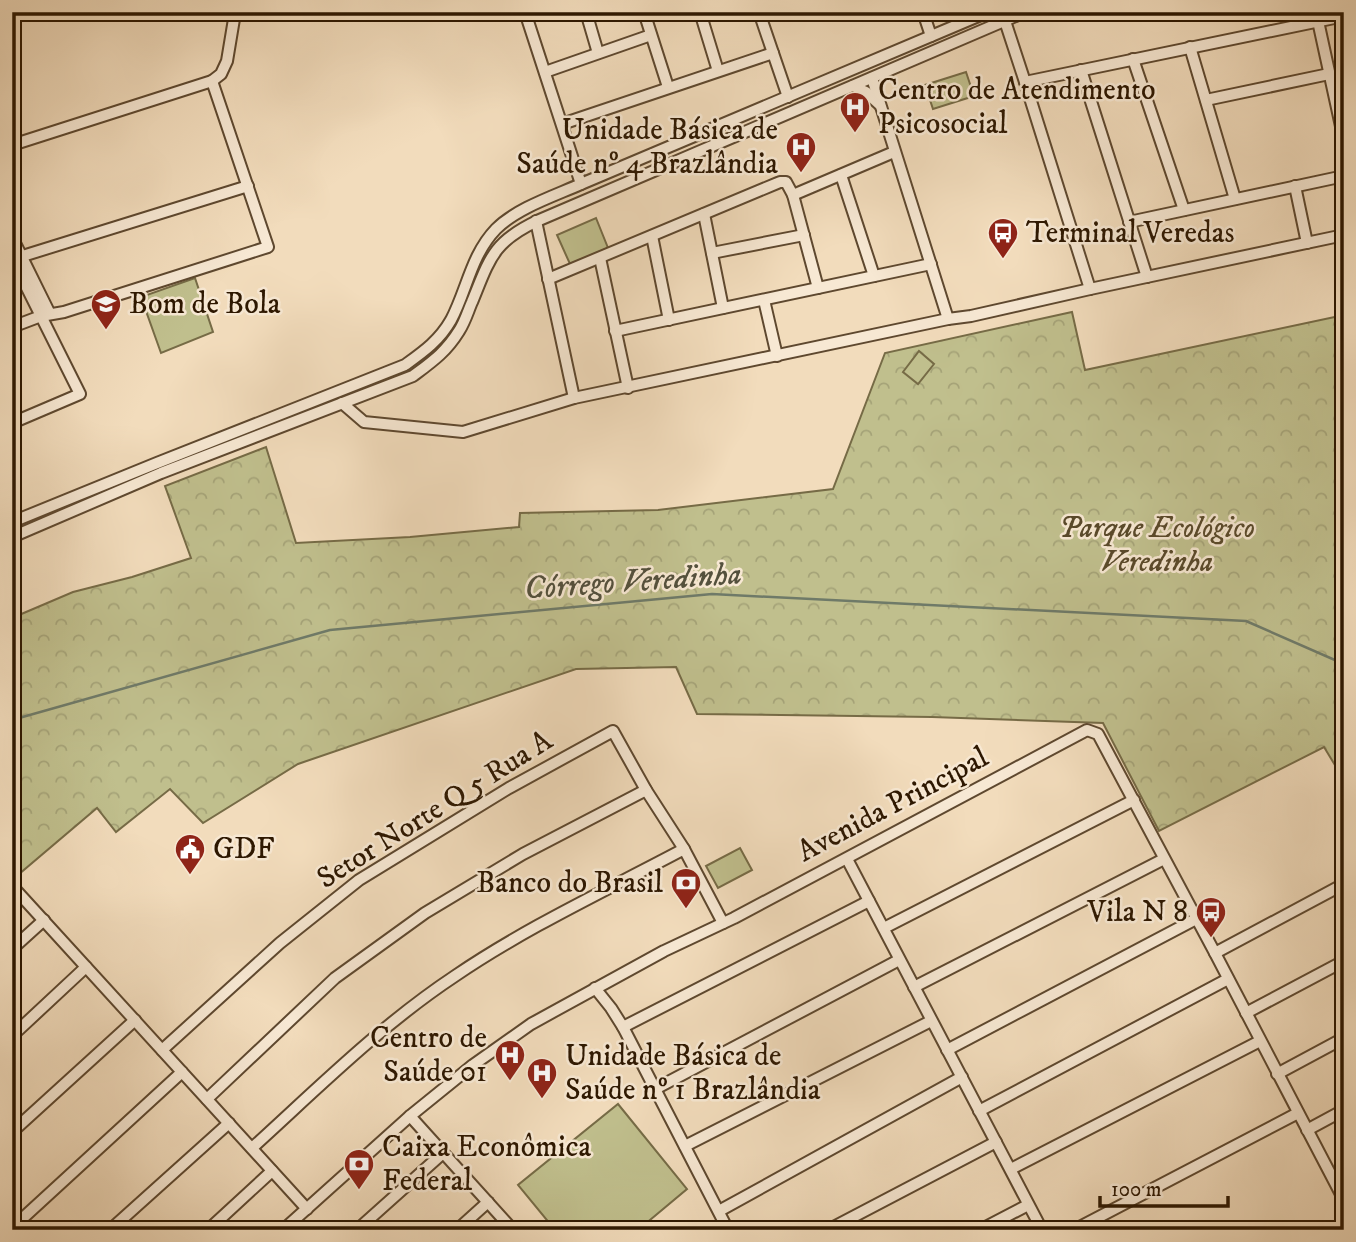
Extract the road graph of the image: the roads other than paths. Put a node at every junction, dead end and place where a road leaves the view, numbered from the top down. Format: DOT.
graph roads {
  1 [pos="525,12"];
  2 [pos="586,12"];
  3 [pos="644,12"];
  4 [pos="699,12"];
  5 [pos="923,12"];
  6 [pos="988,12"];
  7 [pos="1025,12"];
  8 [pos="762,13"];
  9 [pos="1344,16"];
  10 [pos="234,19"];
  11 [pos="1004,21"];
  12 [pos="1318,21"];
  13 [pos="651,35"];
  14 [pos="931,36"];
  15 [pos="1191,47"];
  16 [pos="773,52"];
  17 [pos="598,53"];
  18 [pos="1133,59"];
  19 [pos="1081,70"];
  20 [pos="718,71"];
  21 [pos="545,72"];
  22 [pos="1329,74"];
  23 [pos="872,78"];
  24 [pos="212,81"];
  25 [pos="1025,82"];
  26 [pos="853,86"];
  27 [pos="668,88"];
  28 [pos="788,97"];
  29 [pos="1206,100"];
  30 [pos="775,102"];
  31 [pos="879,104"];
  32 [pos="781,117"];
  33 [pos="562,124"];
  34 [pos="1344,140"];
  35 [pos="678,143"];
  36 [pos="12,145"];
  37 [pos="657,152"];
  38 [pos="894,152"];
  39 [pos="684,158"];
  40 [pos="662,167"];
  41 [pos="841,175"];
  42 [pos="1344,176"];
  43 [pos="581,184"];
  44 [pos="248,186"];
  45 [pos="1295,186"];
  46 [pos="793,195"];
  47 [pos="1235,199"];
  48 [pos="547,200"];
  49 [pos="531,207"];
  50 [pos="1184,210"];
  51 [pos="704,214"];
  52 [pos="552,215"];
  53 [pos="536,221"];
  54 [pos="1129,222"];
  55 [pos="804,235"];
  56 [pos="1344,235"];
  57 [pos="652,236"];
  58 [pos="12,237"];
  59 [pos="1307,243"];
  60 [pos="485,244"];
  61 [pos="495,252"];
  62 [pos="712,253"];
  63 [pos="16,258"];
  64 [pos="600,258"];
  65 [pos="930,264"];
  66 [pos="874,276"];
  67 [pos="1147,277"];
  68 [pos="548,279"];
  69 [pos="818,288"];
  70 [pos="1090,289"];
  71 [pos="764,300"];
  72 [pos="723,308"];
  73 [pos="46,315"];
  74 [pos="948,319"];
  75 [pos="669,320"];
  76 [pos="12,327"];
  77 [pos="615,331"];
  78 [pos="777,356"];
  79 [pos="628,388"];
  80 [pos="574,398"];
  81 [pos="342,403"];
  82 [pos="12,422"];
  83 [pos="159,468"];
  84 [pos="12,522"];
  85 [pos="12,537"];
  86 [pos="646,790"];
  87 [pos="1134,800"];
  88 [pos="684,849"];
  89 [pos="847,859"];
  90 [pos="1164,859"];
  91 [pos="1344,884"];
  92 [pos="12,889"];
  93 [pos="869,901"];
  94 [pos="1196,919"];
  95 [pos="44,920"];
  96 [pos="723,923"];
  97 [pos="884,928"];
  98 [pos="12,948"];
  99 [pos="1215,953"];
  100 [pos="899,960"];
  101 [pos="1344,961"];
  102 [pos="86,967"];
  103 [pos="1228,979"];
  104 [pos="914,987"];
  105 [pos="595,988"];
  106 [pos="1246,1013"];
  107 [pos="135,1020"];
  108 [pos="932,1021"];
  109 [pos="622,1027"];
  110 [pos="12,1036"];
  111 [pos="1344,1038"];
  112 [pos="1260,1041"];
  113 [pos="162,1050"];
  114 [pos="947,1050"];
  115 [pos="183,1072"];
  116 [pos="1278,1074"];
  117 [pos="962,1077"];
  118 [pos="656,1089"];
  119 [pos="207,1099"];
  120 [pos="979,1111"];
  121 [pos="1344,1111"];
  122 [pos="1298,1113"];
  123 [pos="410,1116"];
  124 [pos="229,1124"];
  125 [pos="1307,1130"];
  126 [pos="12,1132"];
  127 [pos="996,1142"];
  128 [pos="685,1146"];
  129 [pos="252,1149"];
  130 [pos="443,1153"];
  131 [pos="1011,1169"];
  132 [pos="272,1171"];
  133 [pos="1341,1187"];
  134 [pos="1344,1200"];
  135 [pos="488,1202"];
  136 [pos="1028,1205"];
  137 [pos="307,1209"];
  138 [pos="719,1211"];
  139 [pos="12,1228"];
  140 [pos="110,1230"];
  141 [pos="208,1230"];
  142 [pos="283,1230"];
  143 [pos="357,1230"];
  144 [pos="457,1230"];
  145 [pos="513,1230"];
  146 [pos="728,1230"];
  147 [pos="828,1230"];
  148 [pos="980,1230"];
  149 [pos="1042,1230"];
  150 [pos="1074,1230"];
  1 -- 21 [label="street"];
  2 -- 17 [label="street"];
  3 -- 13 [label="street"];
  4 -- 20 [label="street"];
  5 -- 14 [label="street"];
  6 -- 14 [label="street"];
  7 -- 11 [label="street"];
  8 -- 16 [label="street"];
  9 -- 12 [label="street"];
  10 -- 24 [label="street"];
  11 -- 23 [label="street"];
  11 -- 25 [label="street"];
  12 -- 15 [label="street"];
  12 -- 22 [label="street"];
  13 -- 17 [label="street"];
  13 -- 27 [label="street"];
  14 -- 28 [label="street"];
  15 -- 18 [label="street"];
  15 -- 29 [label="street"];
  16 -- 20 [label="street"];
  16 -- 28 [label="street"];
  17 -- 21 [label="street"];
  18 -- 19 [label="street"];
  18 -- 50 [label="street"];
  19 -- 25 [label="street"];
  19 -- 54 [label="street"];
  20 -- 27 [label="street"];
  21 -- 33 [label="street"];
  22 -- 29 [label="street"];
  22 -- 34 [label="street"];
  23 -- 26 [label="street"];
  23 -- 31 [label="street"];
  24 -- 36 [label="street"];
  24 -- 44 [label="street"];
  25 -- 70 [label="street"];
  26 -- 31 [label="street"];
  26 -- 32 [label="street"];
  27 -- 33 [label="street"];
  28 -- 30 [label="street"];
  29 -- 47 [label="street"];
  30 -- 32 [label="street"];
  30 -- 35 [label="street"];
  31 -- 38 [label="street"];
  32 -- 39 [label="street"];
  33 -- 43 [label="street"];
  35 -- 37 [label="street"];
  35 -- 39 [label="street"];
  37 -- 40 [label="street"];
  37 -- 43 [label="street"];
  38 -- 41 [label="street"];
  38 -- 65 [label="street"];
  39 -- 40 [label="street"];
  40 -- 52 [label="street"];
  41 -- 46 [label="street"];
  41 -- 66 [label="street"];
  42 -- 45 [label="street"];
  43 -- 48 [label="street"];
  44 -- 63 [label="street"];
  44 -- 73 [label="street"];
  45 -- 47 [label="street"];
  45 -- 59 [label="street"];
  46 -- 51 [label="street"];
  46 -- 55 [label="street"];
  47 -- 50 [label="street"];
  48 -- 49 [label="street"];
  48 -- 52 [label="street"];
  49 -- 53 [label="street"];
  49 -- 60 [label="street"];
  50 -- 54 [label="street"];
  51 -- 57 [label="street"];
  51 -- 62 [label="street"];
  52 -- 53 [label="street"];
  53 -- 61 [label="street"];
  53 -- 68 [label="street"];
  54 -- 67 [label="street"];
  55 -- 62 [label="street"];
  55 -- 69 [label="street"];
  56 -- 59 [label="street"];
  57 -- 64 [label="street"];
  57 -- 75 [label="street"];
  58 -- 63 [label="street"];
  59 -- 67 [label="street"];
  60 -- 61 [label="street"];
  60 -- 83 [label="street"];
  61 -- 81 [label="street"];
  62 -- 72 [label="street"];
  63 -- 73 [label="street"];
  64 -- 68 [label="street"];
  64 -- 77 [label="street"];
  65 -- 66 [label="street"];
  65 -- 74 [label="street"];
  66 -- 69 [label="street"];
  67 -- 70 [label="street"];
  68 -- 80 [label="street"];
  69 -- 71 [label="street"];
  70 -- 74 [label="street"];
  71 -- 72 [label="street"];
  71 -- 78 [label="street"];
  72 -- 75 [label="street"];
  73 -- 76 [label="street"];
  73 -- 82 [label="street"];
  74 -- 78 [label="street"];
  75 -- 77 [label="street"];
  77 -- 79 [label="street"];
  78 -- 79 [label="street"];
  79 -- 80 [label="street"];
  80 -- 81 [label="street"];
  81 -- 83 [label="street"];
  83 -- 84 [label="street"];
  83 -- 85 [label="street"];
  86 -- 88 [label="street"];
  86 -- 113 [label="street, Setor Norte Q 5 Rua A"];
  86 -- 119 [label="street"];
  87 -- 89 [label="street, Avenida Principal"];
  87 -- 90 [label="street, Avenida Principal"];
  87 -- 97 [label="street"];
  88 -- 96 [label="street"];
  88 -- 129 [label="street"];
  89 -- 93 [label="street"];
  89 -- 96 [label="street, Avenida Principal"];
  90 -- 94 [label="street, Avenida Principal"];
  90 -- 104 [label="street"];
  91 -- 99 [label="street"];
  92 -- 95 [label="street"];
  93 -- 97 [label="street"];
  93 -- 109 [label="street"];
  94 -- 99 [label="street, Avenida Principal"];
  94 -- 114 [label="street"];
  95 -- 98 [label="street"];
  95 -- 102 [label="street"];
  96 -- 105 [label="street, Avenida Principal"];
  97 -- 100 [label="street"];
  99 -- 103 [label="street, Avenida Principal"];
  100 -- 104 [label="street"];
  100 -- 118 [label="street"];
  101 -- 106 [label="street"];
  102 -- 107 [label="street"];
  102 -- 110 [label="street"];
  103 -- 106 [label="street, Avenida Principal"];
  103 -- 120 [label="street"];
  104 -- 108 [label="street"];
  105 -- 109 [label="street"];
  105 -- 123 [label="street, Avenida Principal"];
  106 -- 112 [label="street, Avenida Principal"];
  107 -- 113 [label="street"];
  107 -- 126 [label="street"];
  108 -- 114 [label="street"];
  108 -- 128 [label="street"];
  109 -- 118 [label="street"];
  111 -- 116 [label="street"];
  112 -- 116 [label="street, Avenida Principal"];
  112 -- 131 [label="street"];
  113 -- 115 [label="street"];
  114 -- 117 [label="street"];
  115 -- 119 [label="street"];
  115 -- 139 [label="street"];
  116 -- 122 [label="street, Avenida Principal"];
  117 -- 120 [label="street"];
  117 -- 138 [label="street"];
  118 -- 128 [label="street"];
  119 -- 124 [label="street"];
  120 -- 127 [label="street"];
  121 -- 125 [label="street"];
  122 -- 125 [label="street, Avenida Principal"];
  122 -- 150 [label="street"];
  123 -- 130 [label="street"];
  123 -- 137 [label="street, Avenida Principal"];
  124 -- 129 [label="street"];
  124 -- 140 [label="street"];
  125 -- 133 [label="street, Avenida Principal"];
  127 -- 131 [label="street"];
  127 -- 147 [label="street"];
  128 -- 138 [label="street"];
  129 -- 132 [label="street"];
  130 -- 135 [label="street"];
  130 -- 143 [label="street"];
  131 -- 136 [label="street"];
  132 -- 137 [label="street"];
  132 -- 141 [label="street"];
  133 -- 134 [label="street, Avenida Principal"];
  135 -- 144 [label="street"];
  135 -- 145 [label="street"];
  136 -- 148 [label="street"];
  136 -- 149 [label="street"];
  137 -- 142 [label="street, Avenida Principal"];
  138 -- 146 [label="street"];
}
